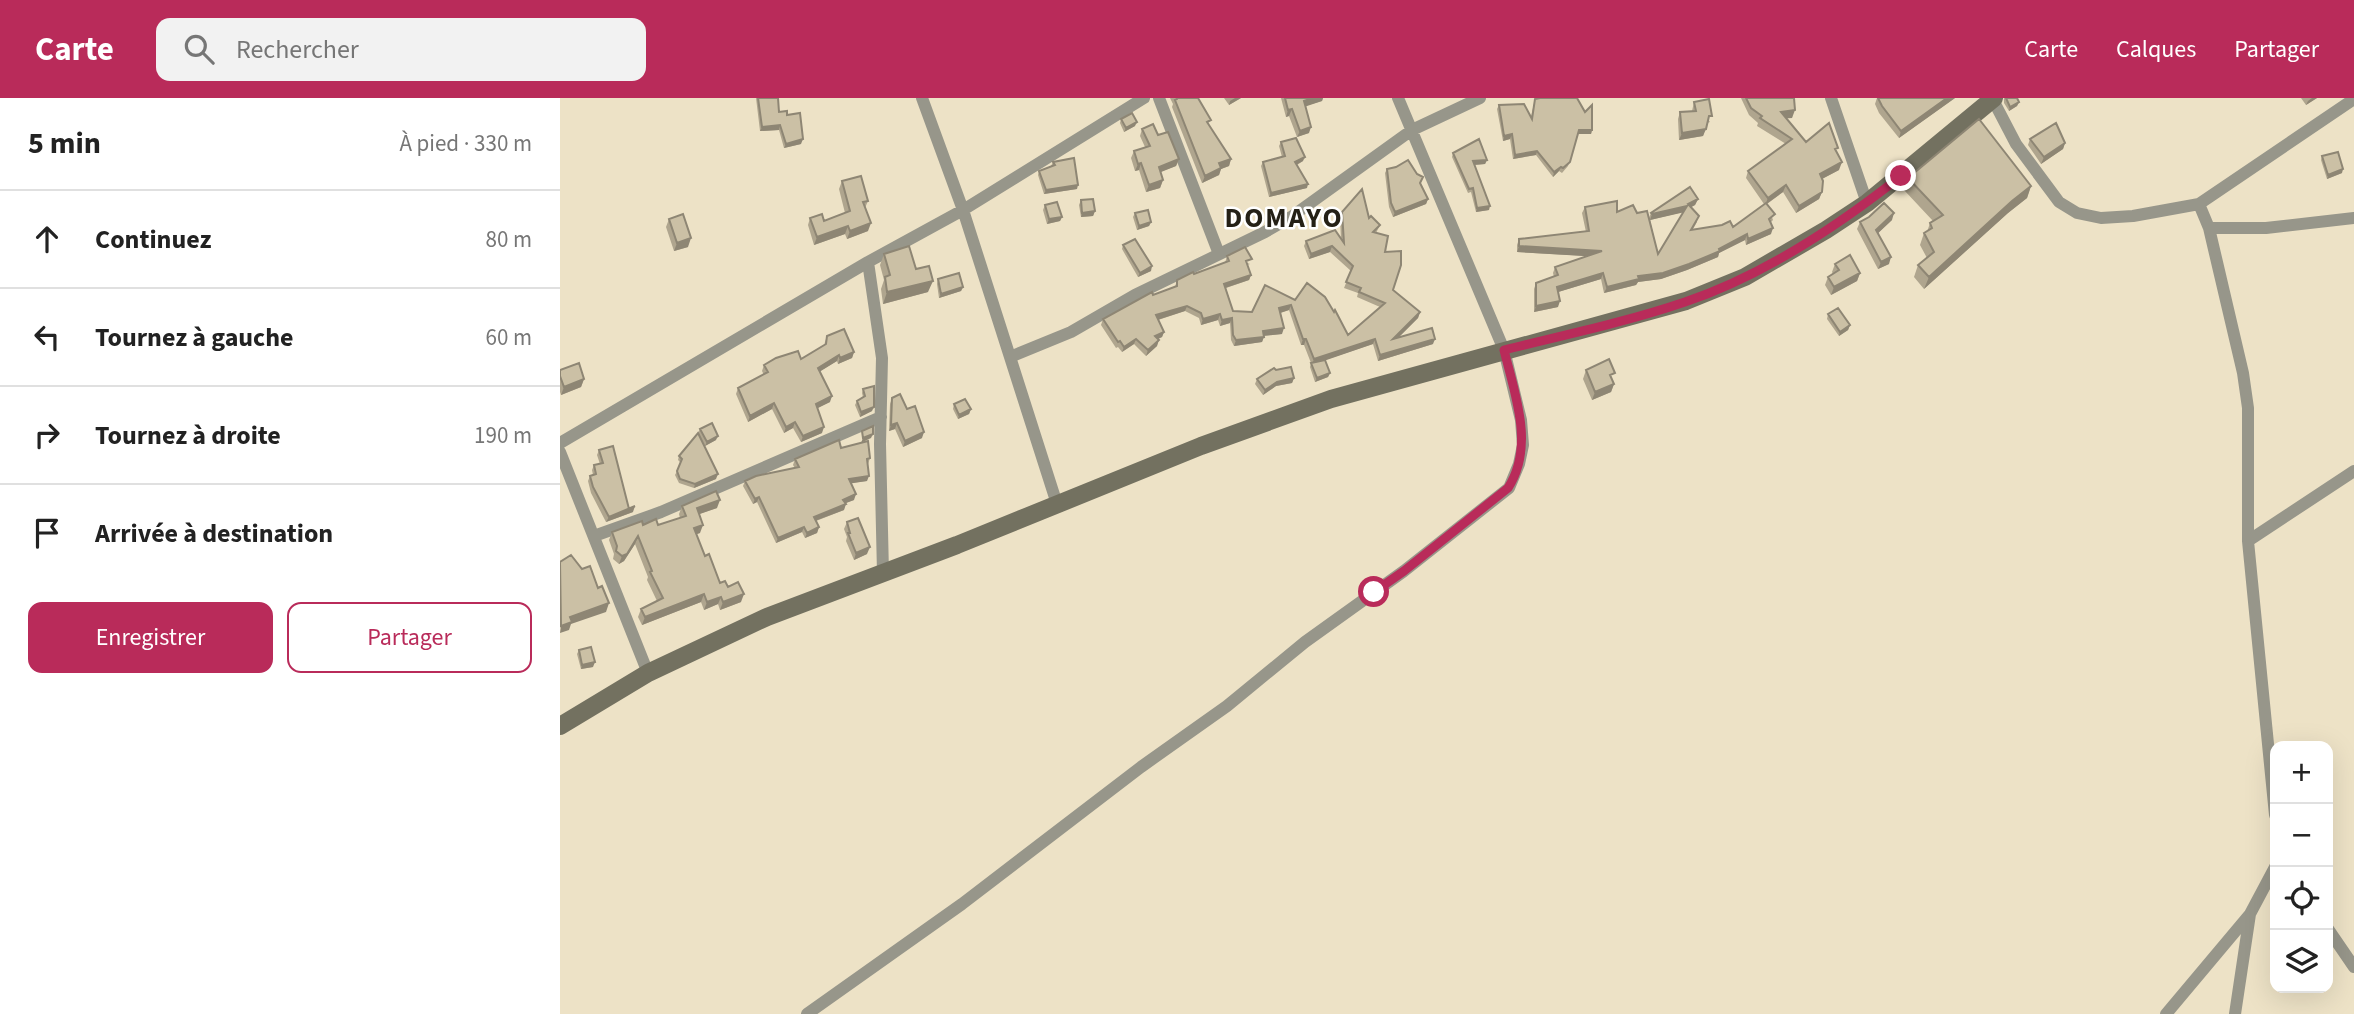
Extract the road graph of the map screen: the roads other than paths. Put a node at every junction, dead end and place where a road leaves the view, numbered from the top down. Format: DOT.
graph roads {
  1 [pos="922,98"];
  2 [pos="1144,98"];
  3 [pos="1159,98"];
  4 [pos="1398,98"];
  5 [pos="1480,98"];
  6 [pos="1831,98"];
  7 [pos="1993,98"];
  8 [pos="2354,99"];
  9 [pos="1412,130"];
  10 [pos="1867,203"];
  11 [pos="2199,204"];
  12 [pos="963,210"];
  13 [pos="2354,218"];
  14 [pos="2209,228"];
  15 [pos="1219,254"];
  16 [pos="868,262"];
  17 [pos="1504,350"];
  18 [pos="1010,356"];
  19 [pos="881,417"];
  20 [pos="560,443"];
  21 [pos="560,452"];
  22 [pos="2354,471"];
  23 [pos="1057,504"];
  24 [pos="594,536"];
  25 [pos="2248,541"];
  26 [pos="883,573"];
  27 [pos="648,673"];
  28 [pos="560,726"];
  29 [pos="2274,804"];
  30 [pos="2270,876"];
  31 [pos="2250,914"];
  32 [pos="2329,930"];
  33 [pos="2354,967"];
  34 [pos="807,1014"];
  35 [pos="2166,1014"];
  36 [pos="2235,1014"];
  1 -- 12 [label="street"];
  2 -- 12 [label="street"];
  3 -- 15 [label="street"];
  4 -- 9 [label="street"];
  5 -- 9 [label="street"];
  6 -- 10 [label="street"];
  7 -- 10 [label="main road"];
  7 -- 11 [label="street"];
  8 -- 11 [label="street"];
  9 -- 15 [label="street"];
  9 -- 17 [label="street"];
  10 -- 17 [label="main road"];
  11 -- 14 [label="street"];
  12 -- 16 [label="street"];
  12 -- 18 [label="street"];
  13 -- 14 [label="street"];
  14 -- 25 [label="street"];
  15 -- 18 [label="street"];
  16 -- 19 [label="street"];
  16 -- 20 [label="street"];
  17 -- 23 [label="main road"];
  17 -- 34 [label="street"];
  18 -- 23 [label="street"];
  19 -- 24 [label="street"];
  19 -- 26 [label="street"];
  21 -- 24 [label="street"];
  22 -- 25 [label="street"];
  23 -- 26 [label="main road"];
  24 -- 27 [label="street"];
  25 -- 29 [label="street"];
  26 -- 27 [label="main road"];
  27 -- 28 [label="main road"];
  30 -- 31 [label="street"];
  31 -- 35 [label="street"];
  31 -- 36 [label="street"];
  32 -- 33 [label="street"];
}
